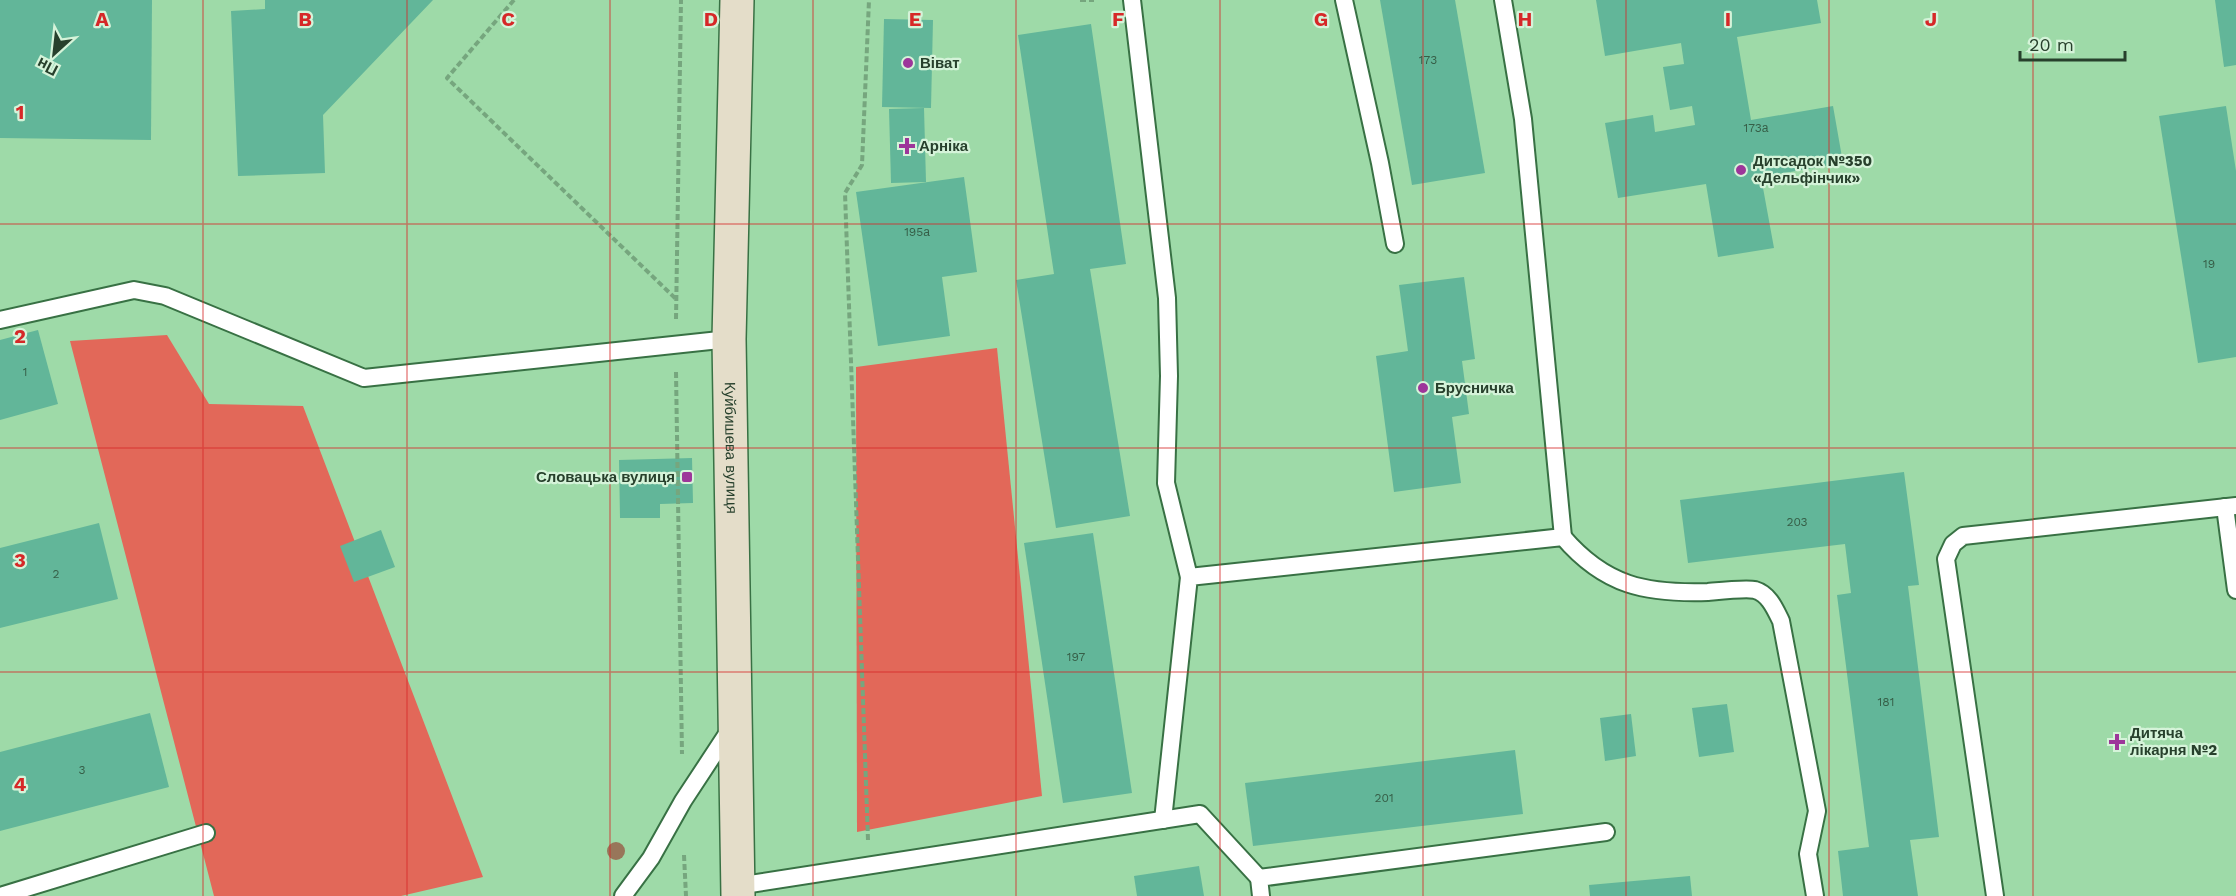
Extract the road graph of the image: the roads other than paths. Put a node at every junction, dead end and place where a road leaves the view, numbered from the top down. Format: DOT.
graph roads {
  1 [pos="737,0"];
  2 [pos="1132,0"];
  3 [pos="1344,0"];
  4 [pos="1503,0"];
  5 [pos="1395,244"];
  6 [pos="0,320"];
  7 [pos="729,339"];
  8 [pos="2231,506"];
  9 [pos="1563,537"];
  10 [pos="1189,577"];
  11 [pos="2236,590"];
  12 [pos="735,723"];
  13 [pos="1163,820"];
  14 [pos="1606,832"];
  15 [pos="206,833"];
  16 [pos="1259,878"];
  17 [pos="738,891"];
  18 [pos="0,896"];
  19 [pos="623,896"];
  20 [pos="1261,896"];
  21 [pos="1815,896"];
  22 [pos="1995,896"];
  1 -- 7 [label="main road, Куйбишева вулиця"];
  2 -- 10 [label="lane"];
  3 -- 5 [label="lane"];
  4 -- 9 [label="lane"];
  6 -- 7 [label="lane"];
  7 -- 12 [label="main road, Куйбишева вулиця"];
  8 -- 11 [label="lane"];
  8 -- 22 [label="lane"];
  9 -- 10 [label="lane"];
  9 -- 21 [label="lane"];
  10 -- 13 [label="lane"];
  12 -- 17 [label="main road, Куйбишева вулиця"];
  12 -- 19 [label="lane"];
  13 -- 16 [label="lane"];
  13 -- 17 [label="lane"];
  14 -- 16 [label="lane"];
  15 -- 18 [label="lane"];
  16 -- 20 [label="lane"];
}
